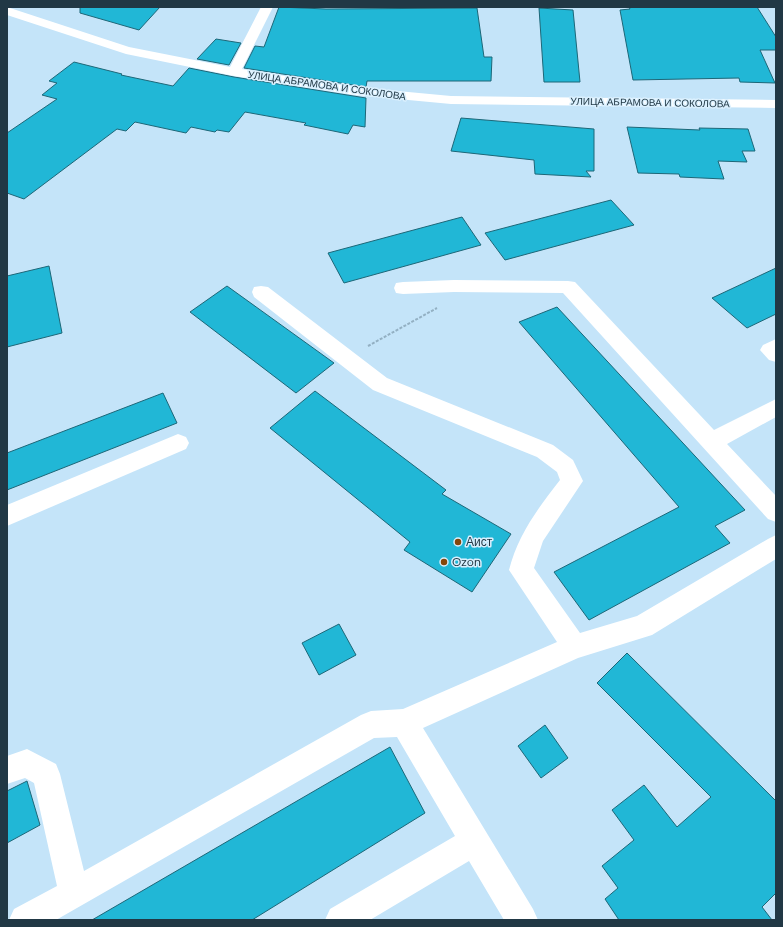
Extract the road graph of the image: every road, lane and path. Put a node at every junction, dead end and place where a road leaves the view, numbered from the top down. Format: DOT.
graph roads {
  1 [pos="267,7"];
  2 [pos="7,11"];
  3 [pos="234,72"];
  4 [pos="776,104"];
  5 [pos="403,288"];
  6 [pos="261,292"];
  7 [pos="440,306"];
  8 [pos="776,346"];
  9 [pos="776,355"];
  10 [pos="347,358"];
  11 [pos="776,407"];
  12 [pos="712,442"];
  13 [pos="178,443"];
  14 [pos="776,512"];
  15 [pos="7,516"];
  16 [pos="776,546"];
  17 [pos="575,648"];
  18 [pos="404,723"];
  19 [pos="7,770"];
  20 [pos="474,841"];
  21 [pos="74,893"];
  22 [pos="25,920"];
  23 [pos="341,920"];
  24 [pos="522,920"];
  1 -- 3 [label="street"];
  2 -- 3 [label="street, УЛИЦА АБРАМОВА И СОКОЛОВА"];
  3 -- 4 [label="street, УЛИЦА АБРАМОВА И СОКОЛОВА"];
  5 -- 12 [label="street"];
  6 -- 10 [label="street"];
  7 -- 10 [label="path"];
  8 -- 9 [label="street"];
  10 -- 17 [label="street"];
  11 -- 12 [label="street"];
  12 -- 14 [label="street"];
  13 -- 15 [label="street"];
  16 -- 17 [label="street"];
  17 -- 18 [label="street"];
  18 -- 20 [label="street"];
  18 -- 21 [label="street"];
  19 -- 21 [label="street"];
  20 -- 23 [label="street"];
  20 -- 24 [label="street"];
  21 -- 22 [label="street"];
}
